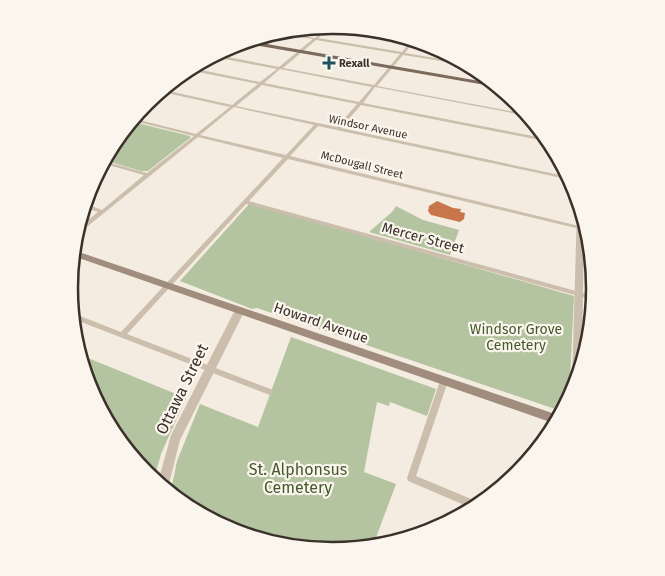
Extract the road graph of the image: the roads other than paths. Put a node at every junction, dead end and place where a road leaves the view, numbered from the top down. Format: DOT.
graph roads {
  1 [pos="322,34"];
  2 [pos="299,36"];
  3 [pos="316,39"];
  4 [pos="259,45"];
  5 [pos="409,45"];
  6 [pos="300,52"];
  7 [pos="402,53"];
  8 [pos="225,58"];
  9 [pos="446,61"];
  10 [pos="279,68"];
  11 [pos="390,68"];
  12 [pos="200,71"];
  13 [pos="260,84"];
  14 [pos="485,84"];
  15 [pos="374,86"];
  16 [pos="170,93"];
  17 [pos="360,103"];
  18 [pos="232,106"];
  19 [pos="517,113"];
  20 [pos="140,121"];
  21 [pos="317,124"];
  22 [pos="338,129"];
  23 [pos="197,135"];
  24 [pos="538,139"];
  25 [pos="287,157"];
  26 [pos="110,164"];
  27 [pos="148,175"];
  28 [pos="561,177"];
  29 [pos="245,202"];
  30 [pos="91,208"];
  31 [pos="103,212"];
  32 [pos="86,225"];
  33 [pos="580,228"];
  34 [pos="582,236"];
  35 [pos="80,255"];
  36 [pos="168,285"];
  37 [pos="578,294"];
  38 [pos="586,297"];
  39 [pos="240,310"];
  40 [pos="80,319"];
  41 [pos="122,335"];
  42 [pos="580,347"];
  43 [pos="210,369"];
  44 [pos="444,381"];
  45 [pos="270,392"];
  46 [pos="551,418"];
  47 [pos="165,479"];
  48 [pos="469,502"];
  1 -- 3 [label="street"];
  2 -- 3 [label="street"];
  3 -- 6 [label="street"];
  3 -- 7 [label="street"];
  4 -- 6 [label="main road"];
  5 -- 7 [label="street"];
  6 -- 10 [label="street"];
  6 -- 11 [label="main road"];
  7 -- 9 [label="street"];
  7 -- 11 [label="street"];
  8 -- 10 [label="street"];
  10 -- 13 [label="street"];
  10 -- 15 [label="street"];
  11 -- 14 [label="main road"];
  11 -- 15 [label="street"];
  12 -- 13 [label="street"];
  13 -- 17 [label="street"];
  13 -- 18 [label="street"];
  15 -- 17 [label="street"];
  15 -- 19 [label="street"];
  16 -- 18 [label="street, Windsor Avenue"];
  17 -- 22 [label="street"];
  17 -- 24 [label="street"];
  18 -- 21 [label="street, Windsor Avenue"];
  18 -- 23 [label="street"];
  20 -- 23 [label="street, McDougall Street"];
  21 -- 22 [label="street, Windsor Avenue"];
  21 -- 25 [label="street"];
  22 -- 28 [label="street, Windsor Avenue"];
  23 -- 25 [label="street, McDougall Street"];
  23 -- 27 [label="street"];
  25 -- 29 [label="street"];
  25 -- 33 [label="street, McDougall Street"];
  26 -- 27 [label="street"];
  27 -- 31 [label="street"];
  29 -- 36 [label="street"];
  29 -- 37 [label="street, Mercer Street"];
  30 -- 31 [label="street"];
  31 -- 32 [label="street"];
  34 -- 37 [label="street"];
  35 -- 36 [label="main road, Howard Avenue"];
  36 -- 39 [label="main road, Howard Avenue"];
  36 -- 41 [label="street"];
  37 -- 38 [label="street, Mercer Street"];
  37 -- 42 [label="street"];
  39 -- 43 [label="street, Ottawa Street"];
  39 -- 44 [label="main road, Howard Avenue"];
  40 -- 41 [label="street"];
  41 -- 43 [label="street"];
  43 -- 45 [label="street"];
  43 -- 47 [label="street, Ottawa Street"];
  44 -- 46 [label="main road, Howard Avenue"];
  44 -- 48 [label="street"];
}
